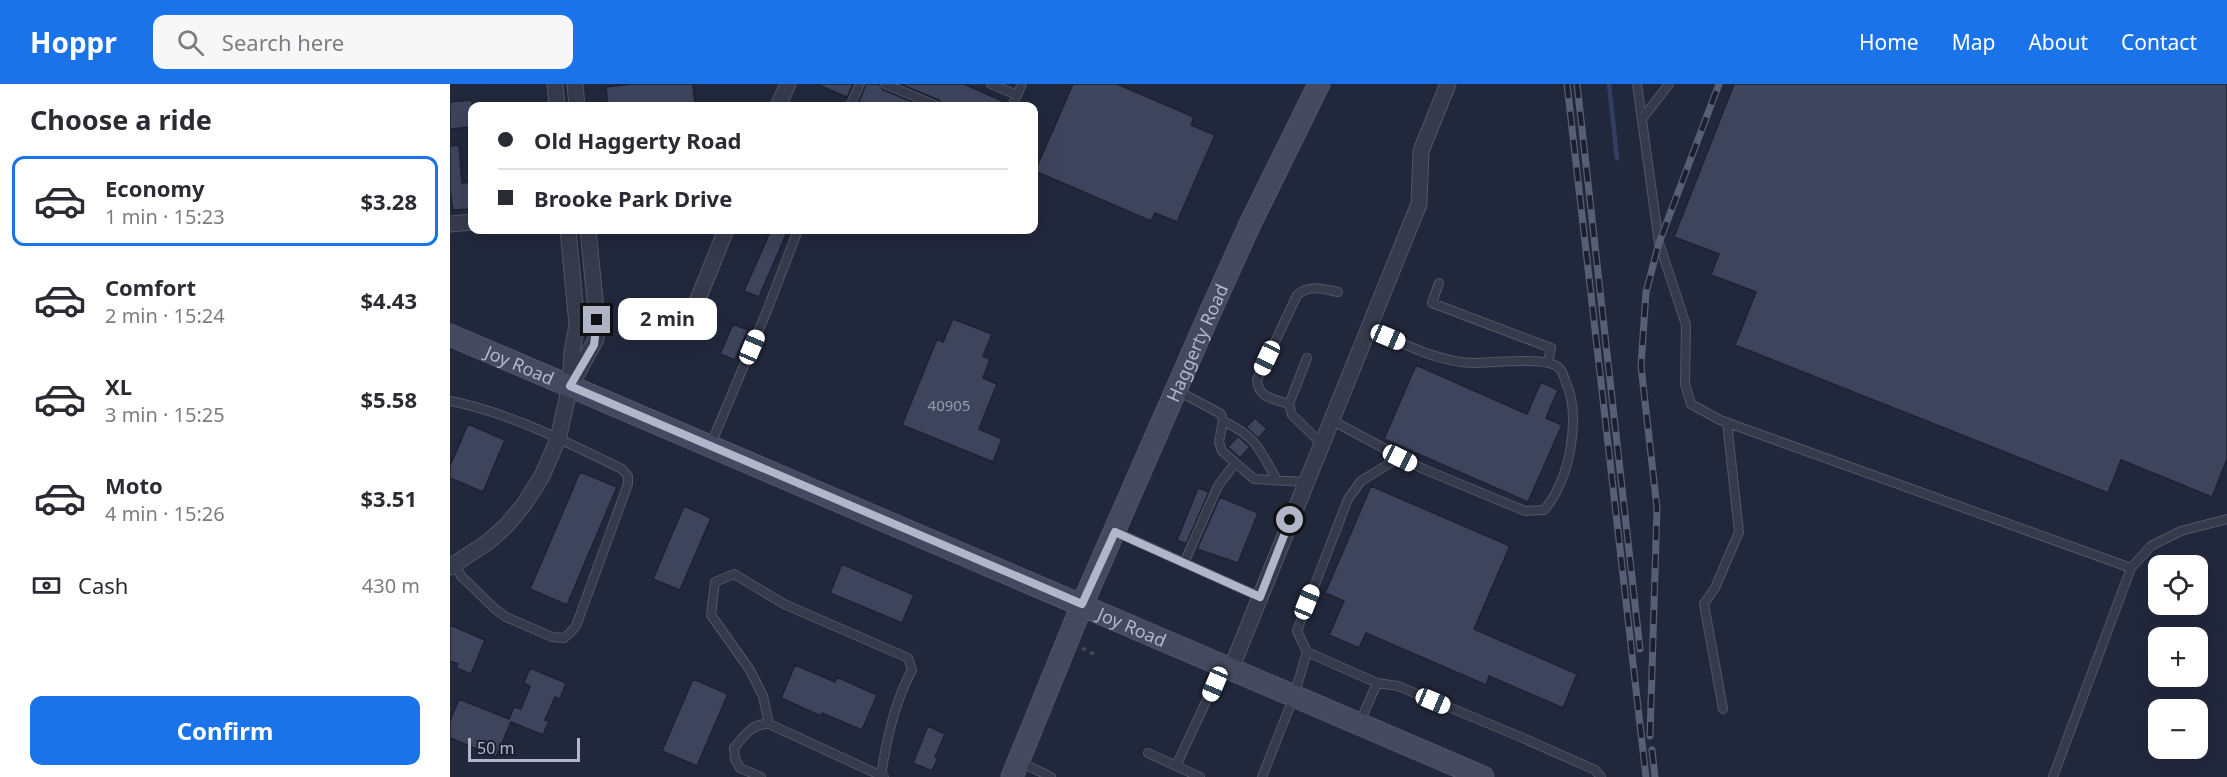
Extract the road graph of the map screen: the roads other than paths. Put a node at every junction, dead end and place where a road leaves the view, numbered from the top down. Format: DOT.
graph roads {
  1 [pos="555,84"];
  2 [pos="575,84"];
  3 [pos="788,84"];
  4 [pos="860,84"];
  5 [pos="885,84"];
  6 [pos="991,84"];
  7 [pos="1022,84"];
  8 [pos="1319,84"];
  9 [pos="1448,84"];
  10 [pos="1637,84"];
  11 [pos="1670,84"];
  12 [pos="1017,95"];
  13 [pos="557,102"];
  14 [pos="577,102"];
  15 [pos="780,102"];
  16 [pos="852,102"];
  17 [pos="928,102"];
  18 [pos="1014,102"];
  19 [pos="1641,119"];
  20 [pos="468,222"];
  21 [pos="450,224"];
  22 [pos="568,234"];
  23 [pos="588,234"];
  24 [pos="719,234"];
  25 [pos="796,234"];
  26 [pos="1439,283"];
  27 [pos="1338,292"];
  28 [pos="696,304"];
  29 [pos="1368,328"];
  30 [pos="450,335"];
  31 [pos="1307,358"];
  32 [pos="1548,362"];
  33 [pos="570,386"];
  34 [pos="1177,391"];
  35 [pos="450,401"];
  36 [pos="1288,404"];
  37 [pos="1223,420"];
  38 [pos="1331,420"];
  39 [pos="1727,423"];
  40 [pos="558,439"];
  41 [pos="1322,443"];
  42 [pos="710,446"];
  43 [pos="1400,458"];
  44 [pos="1235,463"];
  45 [pos="1277,480"];
  46 [pos="1306,482"];
  47 [pos="2227,519"];
  48 [pos="1115,532"];
  49 [pos="1184,563"];
  50 [pos="453,566"];
  51 [pos="2131,568"];
  52 [pos="1260,597"];
  53 [pos="1082,604"];
  54 [pos="1307,652"];
  55 [pos="1227,667"];
  56 [pos="1377,683"];
  57 [pos="1294,696"];
  58 [pos="1723,709"];
  59 [pos="769,724"];
  60 [pos="1360,724"];
  61 [pos="1148,753"];
  62 [pos="1176,766"];
  63 [pos="1015,769"];
  64 [pos="882,776"];
  65 [pos="1477,776"];
  66 [pos="761,777"];
  67 [pos="1051,777"];
  68 [pos="1200,777"];
  69 [pos="1262,777"];
  70 [pos="1601,777"];
  71 [pos="2053,777"];
  1 -- 13 [label="street"];
  2 -- 14 [label="street"];
  3 -- 15 [label="street"];
  4 -- 16 [label="lane"];
  5 -- 17 [label="lane"];
  6 -- 12 [label="lane"];
  7 -- 12 [label="lane"];
  8 -- 34 [label="street, Haggerty Road"];
  9 -- 29 [label="street"];
  10 -- 19 [label="lane"];
  11 -- 19 [label="lane"];
  12 -- 18 [label="lane"];
  19 -- 39 [label="lane"];
  20 -- 21 [label="street"];
  22 -- 33 [label="street"];
  23 -- 33 [label="street"];
  24 -- 28 [label="street"];
  25 -- 42 [label="lane"];
  26 -- 32 [label="lane"];
  27 -- 36 [label="lane"];
  29 -- 32 [label="lane"];
  29 -- 38 [label="street"];
  30 -- 33 [label="street, Joy Road"];
  31 -- 36 [label="lane"];
  32 -- 43 [label="lane"];
  33 -- 40 [label="street"];
  33 -- 42 [label="street, Joy Road"];
  34 -- 37 [label="lane"];
  34 -- 48 [label="street, Haggerty Road"];
  35 -- 40 [label="lane"];
  36 -- 41 [label="lane"];
  37 -- 44 [label="lane"];
  37 -- 45 [label="lane"];
  38 -- 41 [label="street"];
  38 -- 43 [label="lane"];
  39 -- 51 [label="lane"];
  39 -- 58 [label="lane"];
  40 -- 50 [label="street"];
  40 -- 50 [label="lane"];
  41 -- 46 [label="street"];
  42 -- 53 [label="street, Joy Road"];
  43 -- 54 [label="lane"];
  44 -- 45 [label="lane"];
  44 -- 49 [label="lane"];
  45 -- 46 [label="lane"];
  46 -- 52 [label="street"];
  47 -- 51 [label="lane"];
  48 -- 49 [label="lane"];
  48 -- 53 [label="street, Haggerty Road"];
  49 -- 52 [label="lane"];
  51 -- 71 [label="lane"];
  52 -- 55 [label="street"];
  53 -- 55 [label="street, Joy Road"];
  53 -- 63 [label="street, Haggerty Road"];
  54 -- 56 [label="lane"];
  54 -- 57 [label="lane"];
  55 -- 57 [label="street, Joy Road"];
  55 -- 62 [label="lane"];
  56 -- 60 [label="lane"];
  56 -- 70 [label="lane"];
  57 -- 60 [label="street, Joy Road"];
  57 -- 69 [label="lane"];
  59 -- 64 [label="lane"];
  59 -- 64 [label="lane"];
  59 -- 66 [label="lane"];
  60 -- 65 [label="street, Joy Road"];
  61 -- 62 [label="lane"];
  62 -- 68 [label="lane"];
  63 -- 67 [label="lane"];
}
